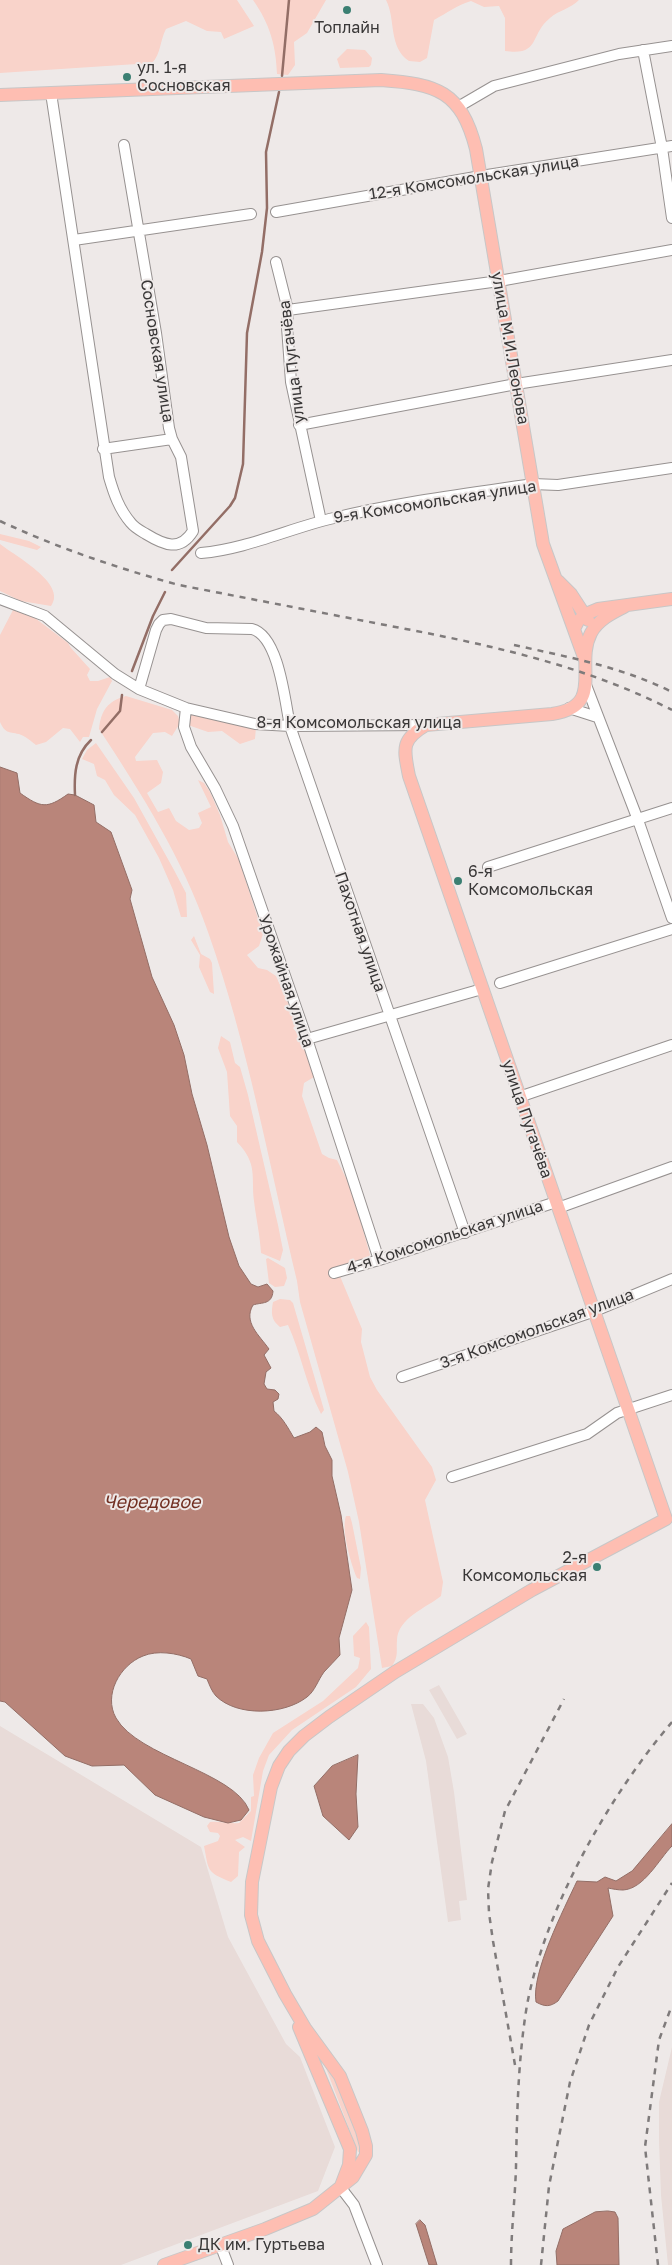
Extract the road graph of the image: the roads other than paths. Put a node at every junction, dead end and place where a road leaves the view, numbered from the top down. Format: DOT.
graph roads {
  1 [pos="672,46"];
  2 [pos="643,50"];
  3 [pos="51,93"];
  4 [pos="0,95"];
  5 [pos="458,106"];
  6 [pos="124,145"];
  7 [pos="667,147"];
  8 [pos="481,176"];
  9 [pos="276,212"];
  10 [pos="251,214"];
  11 [pos="672,218"];
  12 [pos="138,230"];
  13 [pos="74,240"];
  14 [pos="672,250"];
  15 [pos="276,262"];
  16 [pos="499,281"];
  17 [pos="288,310"];
  18 [pos="672,360"];
  19 [pos="516,384"];
  20 [pos="298,425"];
  21 [pos="172,439"];
  22 [pos="103,449"];
  23 [pos="672,468"];
  24 [pos="533,484"];
  25 [pos="321,521"];
  26 [pos="202,553"];
  27 [pos="566,595"];
  28 [pos="672,598"];
  29 [pos="0,599"];
  30 [pos="624,607"];
  31 [pos="608,608"];
  32 [pos="586,614"];
  33 [pos="574,629"];
  34 [pos="590,634"];
  35 [pos="584,666"];
  36 [pos="586,684"];
  37 [pos="139,689"];
  38 [pos="186,708"];
  39 [pos="569,708"];
  40 [pos="597,717"];
  41 [pos="426,725"];
  42 [pos="290,726"];
  43 [pos="389,726"];
  44 [pos="406,741"];
  45 [pos="672,808"];
  46 [pos="638,820"];
  47 [pos="488,867"];
  48 [pos="672,918"];
  49 [pos="672,929"];
  50 [pos="500,983"];
  51 [pos="482,989"];
  52 [pos="389,1015"];
  53 [pos="307,1039"];
  54 [pos="672,1044"];
  55 [pos="519,1097"];
  56 [pos="672,1167"];
  57 [pos="557,1205"];
  58 [pos="465,1233"];
  59 [pos="379,1260"];
  60 [pos="334,1272"];
  61 [pos="672,1280"];
  62 [pos="595,1311"];
  63 [pos="402,1377"];
  64 [pos="672,1395"];
  65 [pos="628,1409"];
  66 [pos="452,1477"];
  67 [pos="669,1518"];
  68 [pos="285,1994"];
  69 [pos="341,2188"];
  70 [pos="220,2244"];
  71 [pos="164,2265"];
  72 [pos="228,2265"];
  73 [pos="377,2265"];
  1 -- 2 [label="street"];
  2 -- 5 [label="street"];
  2 -- 7 [label="street"];
  3 -- 4 [label="main road"];
  3 -- 5 [label="main road"];
  3 -- 13 [label="street"];
  5 -- 8 [label="main road, улица М.И.Леонова"];
  6 -- 12 [label="street, Сосновская улица"];
  7 -- 8 [label="street, 12-я Комсомольская улица"];
  7 -- 11 [label="street"];
  8 -- 9 [label="street, 12-я Комсомольская улица"];
  8 -- 16 [label="main road, улица М.И.Леонова"];
  10 -- 12 [label="street"];
  12 -- 13 [label="street"];
  12 -- 21 [label="street, Сосновская улица"];
  13 -- 22 [label="street"];
  14 -- 16 [label="street"];
  15 -- 17 [label="street, улица Пугачёва"];
  16 -- 17 [label="street"];
  16 -- 19 [label="main road, улица М.И.Леонова"];
  17 -- 20 [label="street, улица Пугачёва"];
  18 -- 19 [label="street"];
  19 -- 20 [label="street"];
  19 -- 24 [label="main road, улица М.И.Леонова"];
  20 -- 25 [label="street, улица Пугачёва"];
  21 -- 22 [label="street"];
  21 -- 22 [label="street, Сосновская улица"];
  23 -- 24 [label="street, 9-я Комсомольская улица"];
  24 -- 25 [label="street, 9-я Комсомольская улица"];
  24 -- 27 [label="main road, улица М.И.Леонова"];
  25 -- 26 [label="street, 9-я Комсомольская улица"];
  27 -- 31 [label="main road"];
  27 -- 32 [label="main road"];
  27 -- 33 [label="main road"];
  28 -- 30 [label="main road"];
  29 -- 37 [label="street, 8-я Комсомольская улица"];
  30 -- 31 [label="main road"];
  30 -- 32 [label="main road"];
  30 -- 34 [label="main road"];
  31 -- 32 [label="main road"];
  32 -- 33 [label="main road"];
  32 -- 34 [label="main road"];
  33 -- 35 [label="main road"];
  34 -- 35 [label="main road"];
  35 -- 36 [label="main road"];
  35 -- 39 [label="main road"];
  36 -- 39 [label="main road"];
  36 -- 40 [label="street"];
  37 -- 38 [label="street, 8-я Комсомольская улица"];
  37 -- 42 [label="street, Пахотная улица"];
  38 -- 42 [label="street, 8-я Комсомольская улица"];
  38 -- 53 [label="street, Урожайная улица"];
  39 -- 40 [label="street"];
  39 -- 41 [label="main road, 8-я Комсомольская улица"];
  40 -- 46 [label="street"];
  41 -- 43 [label="street, 8-я Комсомольская улица"];
  41 -- 44 [label="main road"];
  42 -- 43 [label="street, 8-я Комсомольская улица"];
  42 -- 52 [label="street, Пахотная улица"];
  43 -- 44 [label="street"];
  44 -- 51 [label="main road, улица Пугачёва"];
  45 -- 46 [label="street"];
  46 -- 47 [label="street"];
  46 -- 48 [label="street"];
  49 -- 50 [label="street"];
  51 -- 52 [label="street"];
  51 -- 55 [label="main road, улица Пугачёва"];
  52 -- 53 [label="street"];
  52 -- 58 [label="street, Пахотная улица"];
  53 -- 59 [label="street, Урожайная улица"];
  54 -- 55 [label="street"];
  55 -- 57 [label="main road, улица Пугачёва"];
  56 -- 57 [label="street, 4-я Комсомольская улица"];
  57 -- 58 [label="street, 4-я Комсомольская улица"];
  57 -- 62 [label="main road, улица Пугачёва"];
  58 -- 59 [label="street, 4-я Комсомольская улица"];
  59 -- 60 [label="street, 4-я Комсомольская улица"];
  61 -- 62 [label="street, 3-я Комсомольская улица"];
  62 -- 63 [label="street, 3-я Комсомольская улица"];
  62 -- 65 [label="main road, улица Пугачёва"];
  64 -- 65 [label="street"];
  65 -- 66 [label="street"];
  65 -- 67 [label="main road, улица Пугачёва"];
  67 -- 68 [label="main road"];
  68 -- 69 [label="main road"];
  68 -- 69 [label="main road"];
  69 -- 70 [label="main road"];
  69 -- 73 [label="street"];
  70 -- 71 [label="main road"];
  70 -- 72 [label="street"];
}
